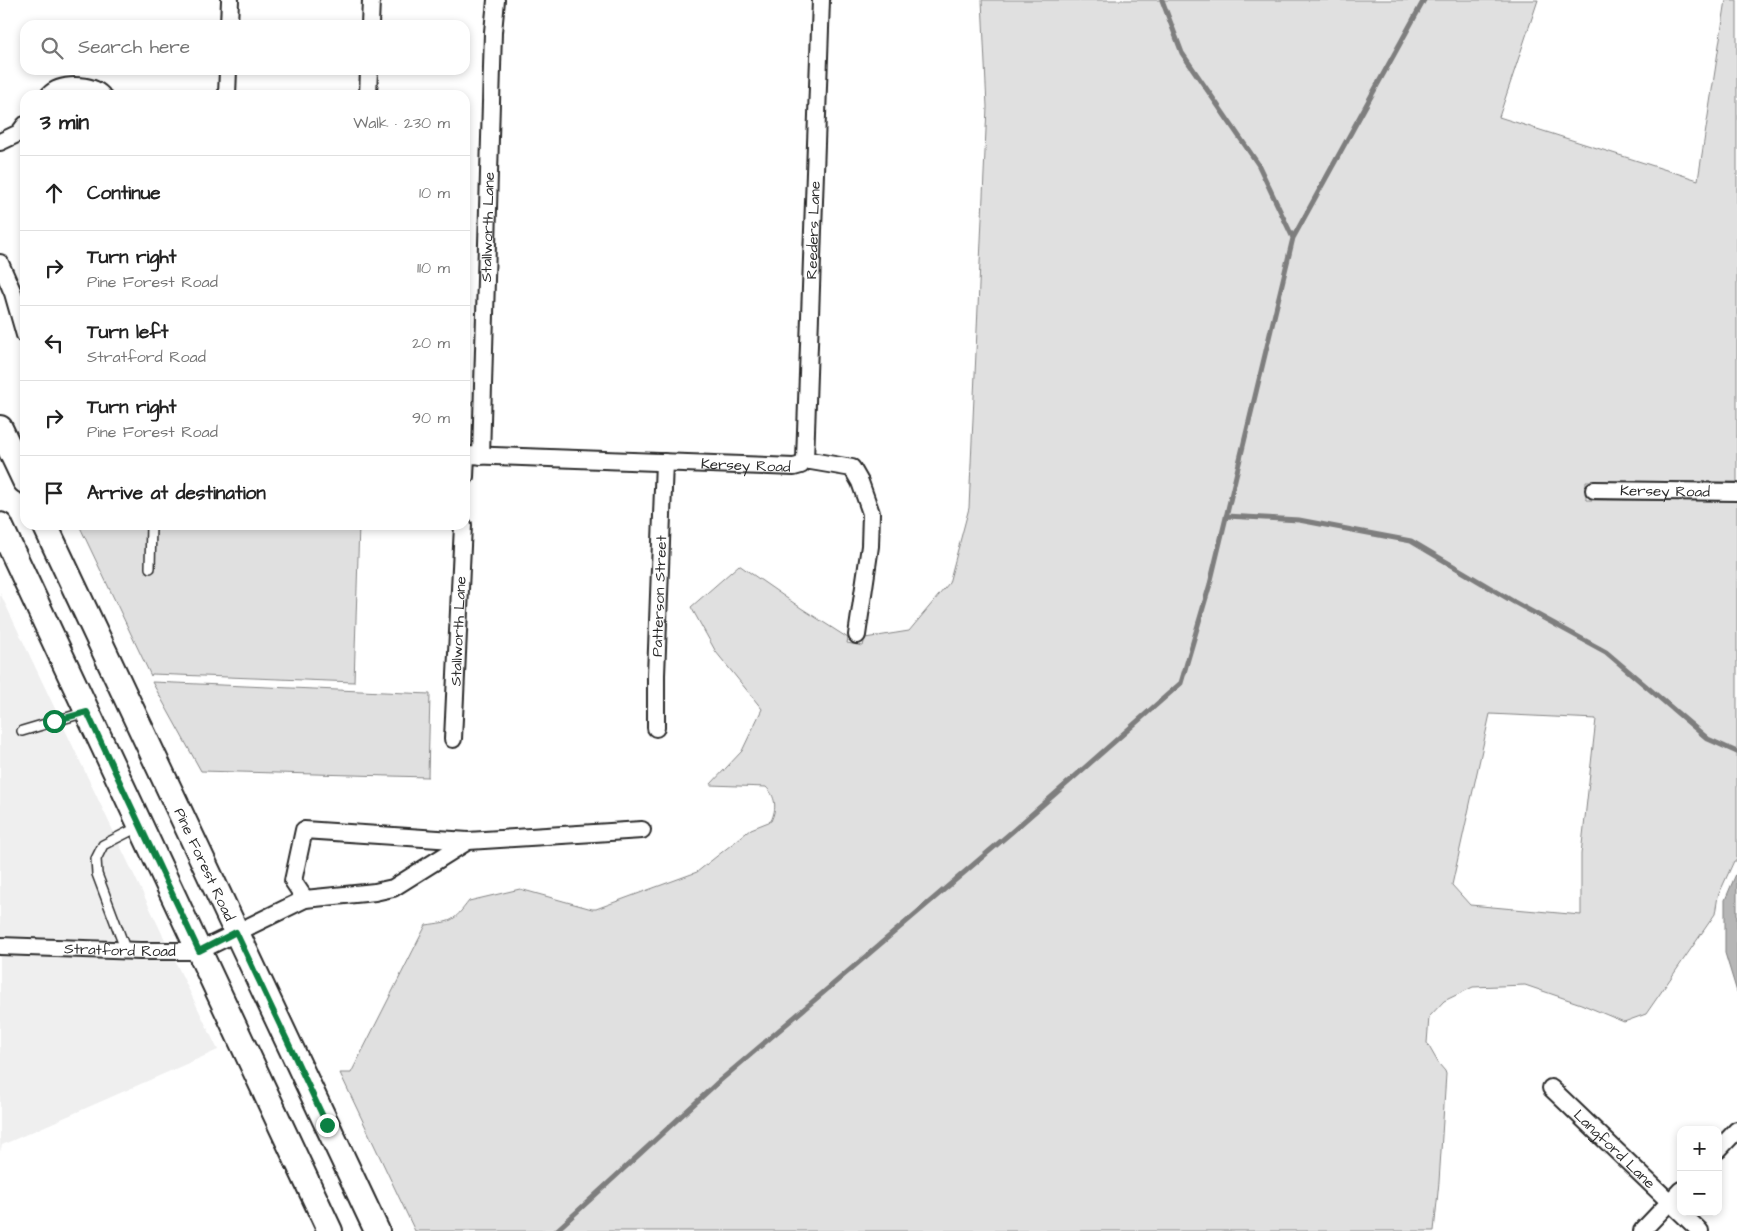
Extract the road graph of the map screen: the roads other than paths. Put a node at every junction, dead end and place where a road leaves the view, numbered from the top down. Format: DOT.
graph roads {
  1 [pos="230,0"];
  2 [pos="371,0"];
  3 [pos="496,0"];
  4 [pos="821,0"];
  5 [pos="229,20"];
  6 [pos="370,20"];
  7 [pos="228,75"];
  8 [pos="369,75"];
  9 [pos="56,90"];
  10 [pos="94,90"];
  11 [pos="228,90"];
  12 [pos="368,90"];
  13 [pos="20,131"];
  14 [pos="0,142"];
  15 [pos="0,263"];
  16 [pos="20,318"];
  17 [pos="8,442"];
  18 [pos="471,455"];
  19 [pos="805,460"];
  20 [pos="664,462"];
  21 [pos="20,470"];
  22 [pos="1594,490"];
  23 [pos="1737,492"];
  24 [pos="0,525"];
  25 [pos="47,530"];
  26 [pos="151,530"];
  27 [pos="463,530"];
  28 [pos="150,568"];
  29 [pos="857,635"];
  30 [pos="87,712"];
  31 [pos="656,728"];
  32 [pos="22,731"];
  33 [pos="453,739"];
  34 [pos="140,826"];
  35 [pos="642,830"];
  36 [pos="468,841"];
  37 [pos="305,899"];
  38 [pos="236,932"];
  39 [pos="0,946"];
  40 [pos="126,951"];
  41 [pos="199,951"];
  42 [pos="1551,1088"];
  43 [pos="1737,1130"];
  44 [pos="1722,1146"];
  45 [pos="1677,1194"];
  46 [pos="1669,1202"];
  47 [pos="330,1231"];
  48 [pos="377,1231"];
  49 [pos="1642,1231"];
  50 [pos="1700,1231"];
  1 -- 5 [label="street"];
  2 -- 6 [label="street"];
  3 -- 18 [label="street, Stallworth Lane"];
  4 -- 19 [label="street, Reeders Lane"];
  7 -- 11 [label="street"];
  8 -- 12 [label="street"];
  9 -- 10 [label="street"];
  13 -- 14 [label="street"];
  15 -- 16 [label="street"];
  17 -- 21 [label="main road"];
  18 -- 20 [label="street, Kersey Road"];
  19 -- 20 [label="street, Kersey Road"];
  19 -- 29 [label="street, Kersey Road"];
  20 -- 31 [label="street, Patterson Street"];
  22 -- 23 [label="street, Kersey Road"];
  24 -- 30 [label="main road"];
  25 -- 38 [label="main road, Pine Forest Road"];
  26 -- 28 [label="lane"];
  27 -- 33 [label="street, Stallworth Lane"];
  30 -- 32 [label="lane"];
  30 -- 34 [label="main road"];
  34 -- 40 [label="lane"];
  34 -- 41 [label="main road"];
  35 -- 36 [label="street"];
  36 -- 37 [label="street, Stratford Road"];
  36 -- 37 [label="street"];
  37 -- 38 [label="street, Stratford Road"];
  38 -- 41 [label="street, Stratford Road"];
  38 -- 48 [label="main road, Pine Forest Road"];
  39 -- 40 [label="street, Stratford Road"];
  40 -- 41 [label="street, Stratford Road"];
  41 -- 47 [label="main road"];
  42 -- 46 [label="street, Langford Lane"];
  43 -- 44 [label="street"];
  45 -- 46 [label="street"];
  46 -- 49 [label="street"];
  46 -- 50 [label="street, Langford Lane"];
}
